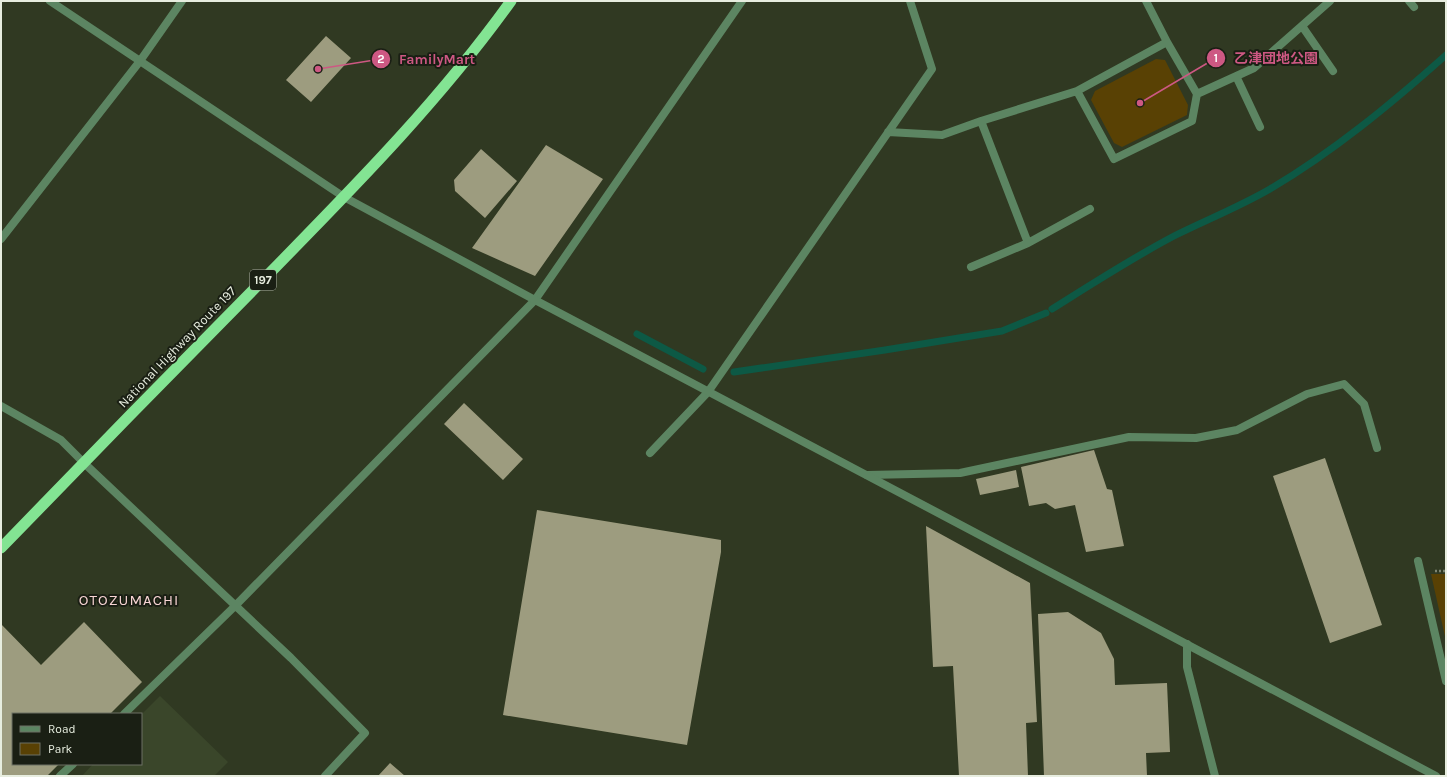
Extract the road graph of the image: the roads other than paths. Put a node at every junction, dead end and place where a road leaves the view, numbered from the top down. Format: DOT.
graph roads {
  1 [pos="50,1"];
  2 [pos="182,1"];
  3 [pos="512,1"];
  4 [pos="742,1"];
  5 [pos="910,1"];
  6 [pos="1146,1"];
  7 [pos="1330,1"];
  8 [pos="1302,26"];
  9 [pos="1167,42"];
  10 [pos="140,61"];
  11 [pos="1333,71"];
  12 [pos="1236,76"];
  13 [pos="1077,91"];
  14 [pos="1197,94"];
  15 [pos="980,121"];
  16 [pos="1260,127"];
  17 [pos="888,132"];
  18 [pos="344,197"];
  19 [pos="1090,209"];
  20 [pos="1,239"];
  21 [pos="1028,243"];
  22 [pos="971,267"];
  23 [pos="535,300"];
  24 [pos="708,392"];
  25 [pos="1,406"];
  26 [pos="1377,448"];
  27 [pos="650,453"];
  28 [pos="84,463"];
  29 [pos="867,476"];
  30 [pos="1,548"];
  31 [pos="1418,561"];
  32 [pos="235,606"];
  33 [pos="1187,644"];
  34 [pos="1446,681"];
  35 [pos="125,713"];
  36 [pos="72,765"];
  37 [pos="1432,775"];
  38 [pos="60,776"];
  39 [pos="325,776"];
  40 [pos="1215,776"];
  1 -- 10 [label="street"];
  2 -- 10 [label="street"];
  3 -- 18 [label="highway, National Highway Route 197 / 197"];
  4 -- 23 [label="street"];
  5 -- 17 [label="street"];
  6 -- 9 [label="street"];
  7 -- 8 [label="street"];
  8 -- 11 [label="street"];
  8 -- 12 [label="street"];
  9 -- 13 [label="street"];
  9 -- 14 [label="street"];
  10 -- 18 [label="street"];
  10 -- 20 [label="street"];
  12 -- 14 [label="street"];
  12 -- 16 [label="street"];
  13 -- 14 [label="street"];
  13 -- 15 [label="street"];
  15 -- 17 [label="street"];
  15 -- 21 [label="street"];
  17 -- 24 [label="street"];
  18 -- 23 [label="street"];
  18 -- 28 [label="highway, National Highway Route 197 / 197"];
  19 -- 21 [label="street"];
  21 -- 22 [label="street"];
  23 -- 24 [label="street"];
  23 -- 32 [label="street"];
  24 -- 27 [label="street"];
  24 -- 29 [label="street"];
  25 -- 28 [label="street"];
  26 -- 29 [label="street"];
  28 -- 30 [label="highway, National Highway Route 197 / 197"];
  28 -- 32 [label="street"];
  29 -- 33 [label="street"];
  31 -- 34 [label="street"];
  32 -- 35 [label="street"];
  32 -- 39 [label="street"];
  33 -- 37 [label="street"];
  33 -- 40 [label="street"];
  36 -- 38 [label="street"];
}
